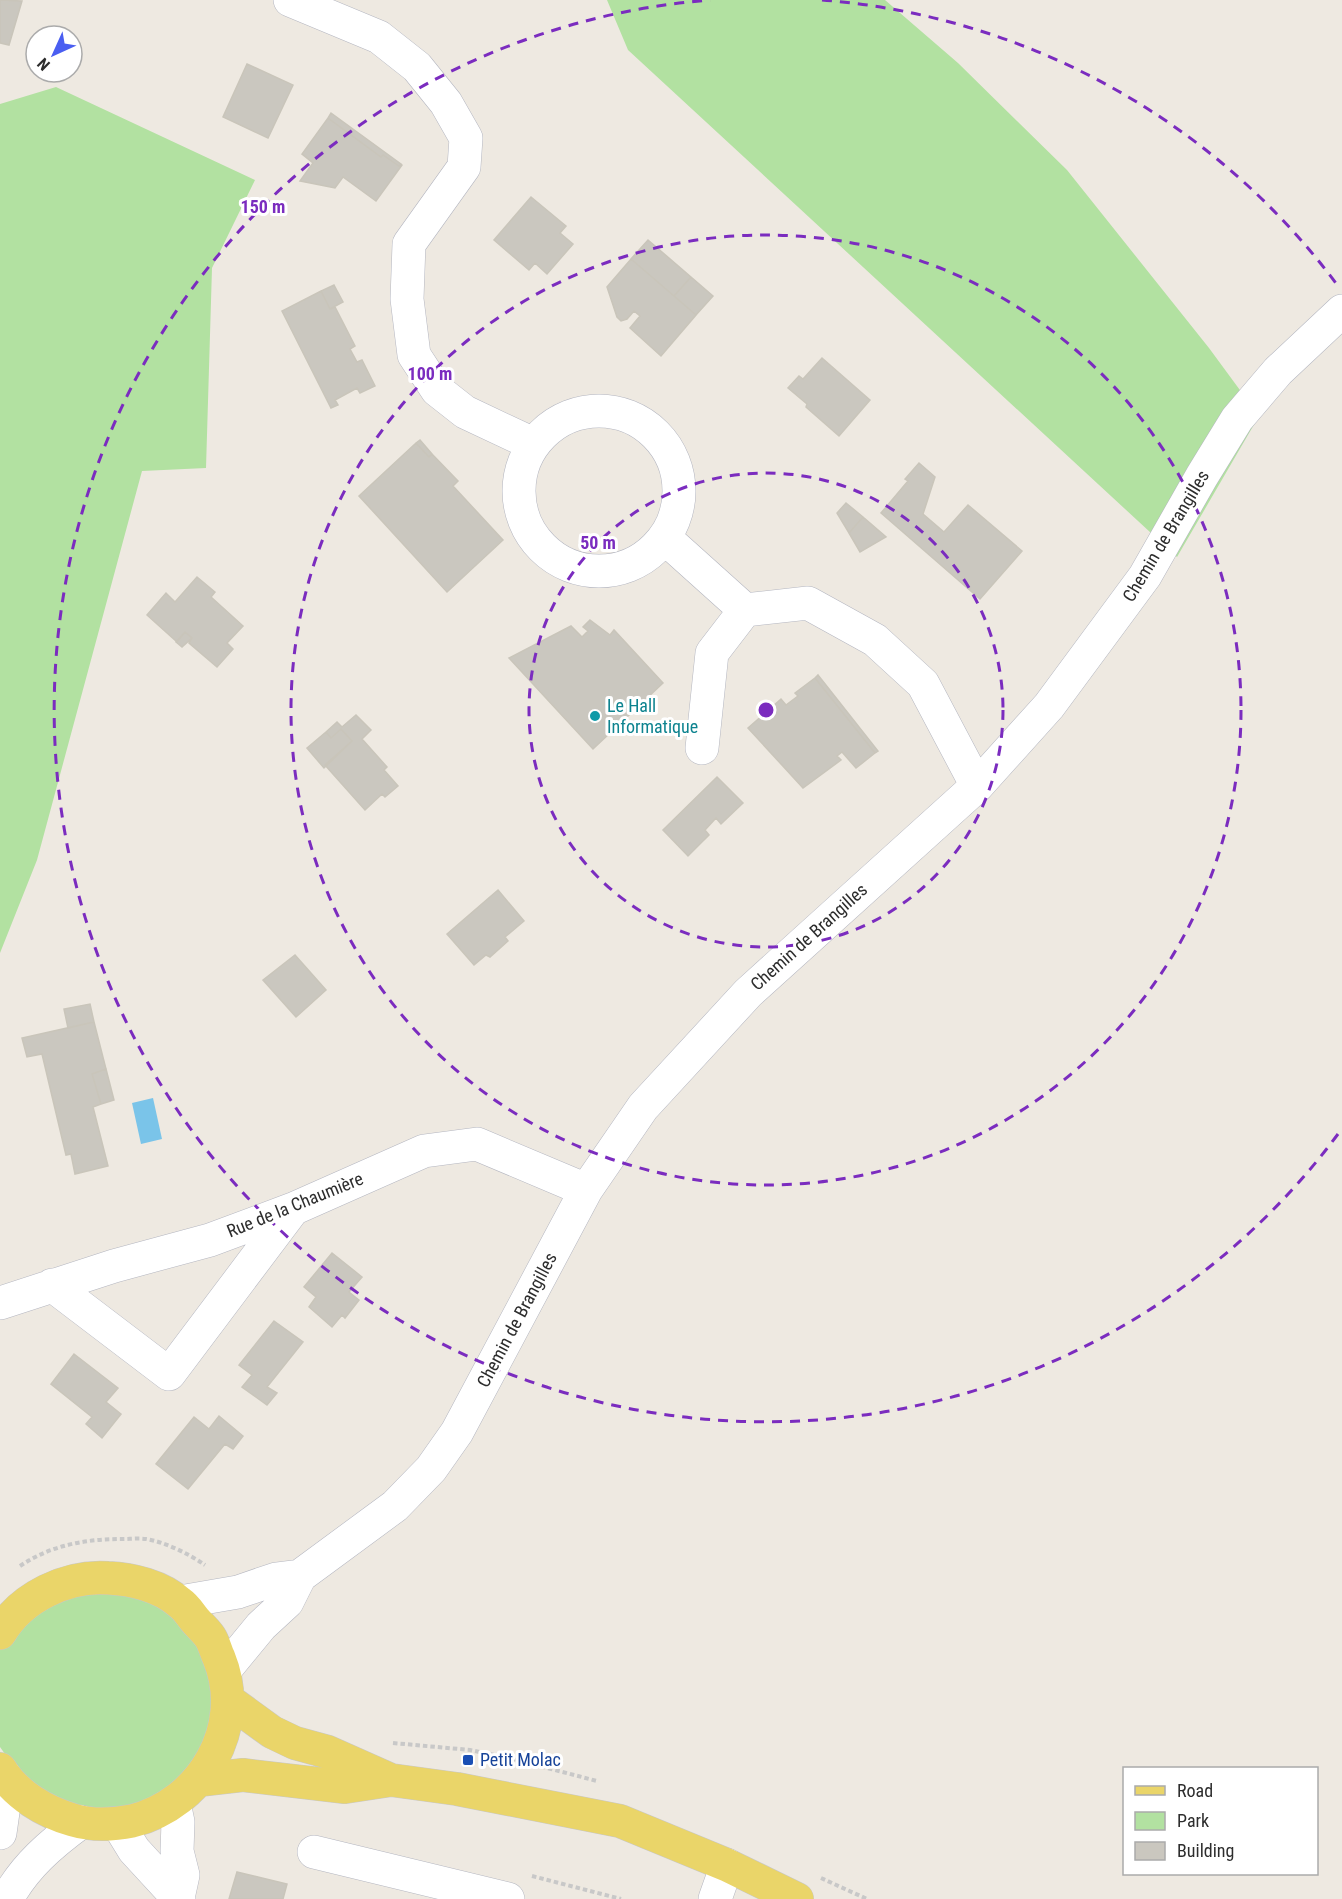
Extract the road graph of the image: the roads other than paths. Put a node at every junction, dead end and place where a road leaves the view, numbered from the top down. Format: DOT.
graph roads {
  1 [pos="290,0"];
  2 [pos="1342,311"];
  3 [pos="533,444"];
  4 [pos="666,539"];
  5 [pos="745,610"];
  6 [pos="702,748"];
  7 [pos="977,786"];
  8 [pos="586,1190"];
  9 [pos="294,1209"];
  10 [pos="52,1285"];
  11 [pos="0,1303"];
  12 [pos="300,1576"];
  13 [pos="180,1602"];
  14 [pos="0,1633"];
  15 [pos="226,1685"];
  16 [pos="2,1772"];
  17 [pos="199,1780"];
  18 [pos="391,1780"];
  19 [pos="174,1803"];
  20 [pos="81,1822"];
  21 [pos="118,1824"];
  22 [pos="0,1833"];
  23 [pos="314,1852"];
  24 [pos="727,1865"];
  25 [pos="179,1898"];
  26 [pos="7,1899"];
  27 [pos="508,1899"];
  28 [pos="715,1899"];
  29 [pos="797,1899"];
  1 -- 3 [label="street"];
  2 -- 7 [label="street, Chemin de Brangilles"];
  3 -- 4 [label="street"];
  3 -- 4 [label="street"];
  4 -- 5 [label="street"];
  5 -- 6 [label="street"];
  5 -- 7 [label="street"];
  7 -- 8 [label="street, Chemin de Brangilles"];
  8 -- 9 [label="street, Rue de la Chaumière"];
  8 -- 12 [label="street, Chemin de Brangilles"];
  9 -- 10 [label="street, Rue de la Chaumière"];
  9 -- 10 [label="street"];
  10 -- 11 [label="street, Rue de la Chaumière"];
  12 -- 13 [label="street, Chemin de Brangilles"];
  12 -- 15 [label="street, Chemin de Brangilles"];
  13 -- 14 [label="main road"];
  13 -- 15 [label="main road"];
  15 -- 17 [label="main road"];
  15 -- 18 [label="main road"];
  16 -- 20 [label="main road"];
  16 -- 22 [label="street"];
  17 -- 18 [label="main road"];
  17 -- 19 [label="main road"];
  18 -- 24 [label="main road"];
  19 -- 21 [label="main road"];
  19 -- 25 [label="street"];
  20 -- 21 [label="main road"];
  20 -- 26 [label="street"];
  21 -- 25 [label="street"];
  23 -- 27 [label="street"];
  24 -- 28 [label="street"];
  24 -- 29 [label="main road"];
}
